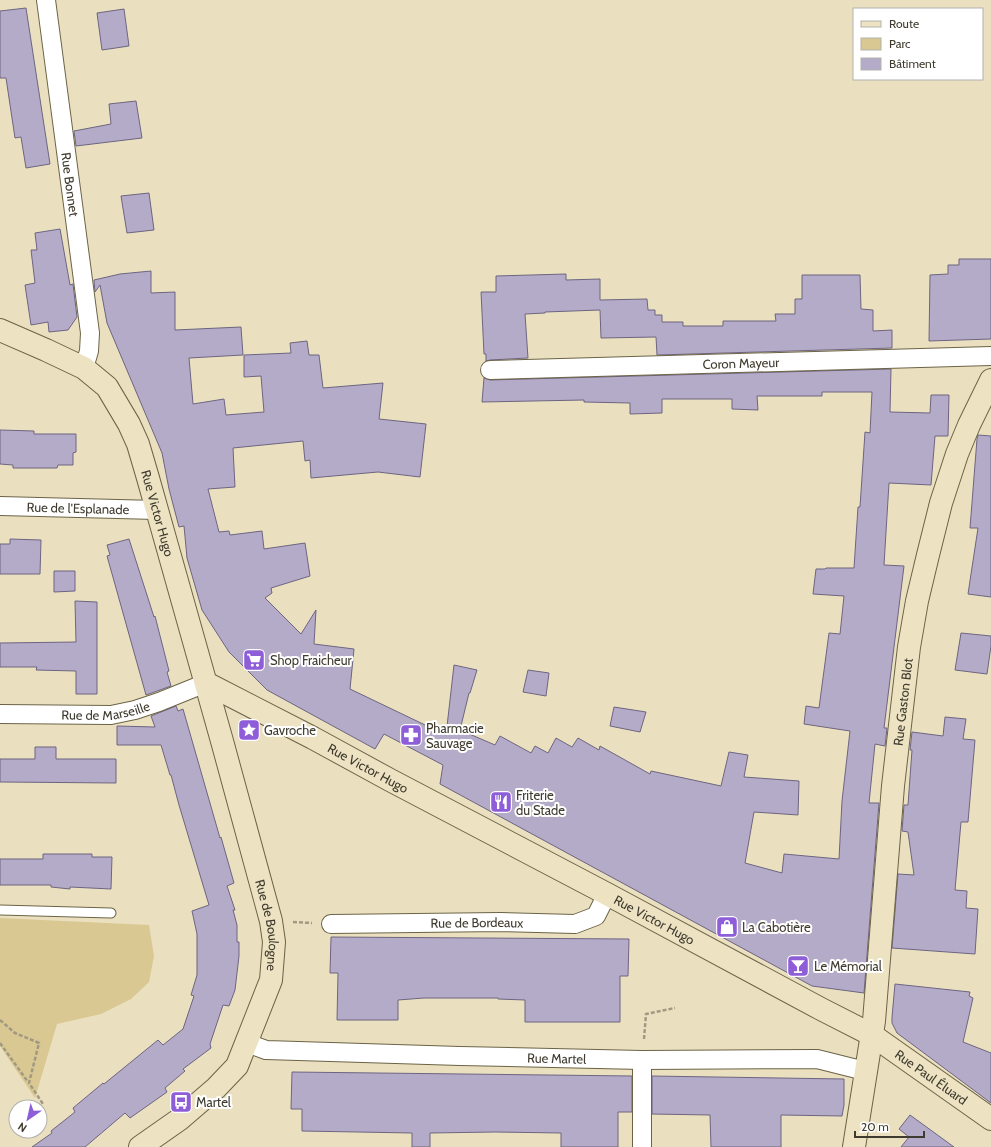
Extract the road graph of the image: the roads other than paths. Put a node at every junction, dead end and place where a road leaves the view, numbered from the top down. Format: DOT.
graph roads {
  1 [pos="46,0"];
  2 [pos="0,330"];
  3 [pos="991,356"];
  4 [pos="84,368"];
  5 [pos="490,370"];
  6 [pos="991,380"];
  7 [pos="0,506"];
  8 [pos="157,510"];
  9 [pos="206,683"];
  10 [pos="0,714"];
  11 [pos="607,894"];
  12 [pos="0,910"];
  13 [pos="111,914"];
  14 [pos="331,924"];
  15 [pos="872,1035"];
  16 [pos="247,1043"];
  17 [pos="642,1060"];
  18 [pos="866,1072"];
  19 [pos="991,1119"];
  20 [pos="150,1144"];
  21 [pos="642,1147"];
  22 [pos="854,1147"];
  1 -- 4 [label="street, Rue Bonnet"];
  2 -- 4 [label="street, Rue Victor Hugo"];
  3 -- 5 [label="street, Coron Mayeur"];
  4 -- 8 [label="street, Rue Victor Hugo"];
  6 -- 15 [label="street, Rue Gaston Blot"];
  7 -- 8 [label="street, Rue de l'Esplanade"];
  8 -- 9 [label="street, Rue Victor Hugo"];
  9 -- 10 [label="street, Rue de Marseille"];
  9 -- 11 [label="street, Rue Victor Hugo"];
  9 -- 16 [label="street, Rue de Boulogne"];
  11 -- 14 [label="street, Rue de Bordeaux"];
  11 -- 15 [label="street, Rue Victor Hugo"];
  12 -- 13 [label="lane"];
  15 -- 18 [label="street, Rue Gaston Blot"];
  15 -- 19 [label="street, Rue Paul Éluard"];
  16 -- 17 [label="street, Rue Martel"];
  16 -- 20 [label="street, Rue de Boulogne"];
  17 -- 18 [label="street, Rue Martel"];
  17 -- 21 [label="street"];
  18 -- 22 [label="street, Rue Gaston Blot"];
}
